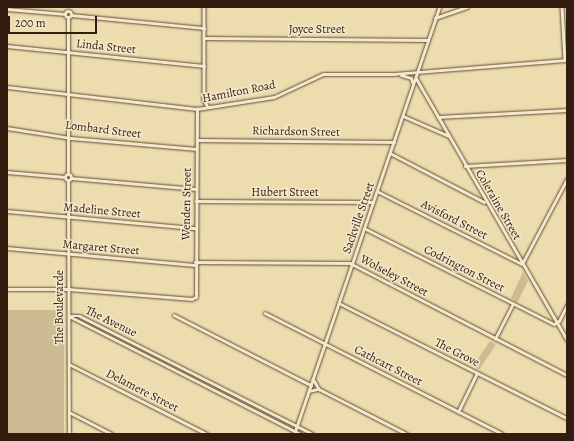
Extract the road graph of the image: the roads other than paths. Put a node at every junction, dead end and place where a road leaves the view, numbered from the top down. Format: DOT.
graph roads {
  1 [pos="68,7"];
  2 [pos="204,7"];
  3 [pos="439,7"];
  4 [pos="467,7"];
  5 [pos="562,7"];
  6 [pos="7,9"];
  7 [pos="67,13"];
  8 [pos="70,16"];
  9 [pos="436,18"];
  10 [pos="204,28"];
  11 [pos="204,38"];
  12 [pos="428,40"];
  13 [pos="7,46"];
  14 [pos="68,52"];
  15 [pos="566,60"];
  16 [pos="204,66"];
  17 [pos="418,71"];
  18 [pos="394,74"];
  19 [pos="416,78"];
  20 [pos="413,86"];
  21 [pos="7,87"];
  22 [pos="68,96"];
  23 [pos="204,100"];
  24 [pos="209,108"];
  25 [pos="198,109"];
  26 [pos="567,110"];
  27 [pos="403,116"];
  28 [pos="438,117"];
  29 [pos="7,128"];
  30 [pos="449,136"];
  31 [pos="68,137"];
  32 [pos="197,140"];
  33 [pos="394,142"];
  34 [pos="197,149"];
  35 [pos="390,153"];
  36 [pos="567,160"];
  37 [pos="465,166"];
  38 [pos="7,172"];
  39 [pos="67,176"];
  40 [pos="70,179"];
  41 [pos="567,179"];
  42 [pos="196,189"];
  43 [pos="377,191"];
  44 [pos="196,201"];
  45 [pos="373,202"];
  46 [pos="485,202"];
  47 [pos="7,211"];
  48 [pos="69,217"];
  49 [pos="195,228"];
  50 [pos="364,228"];
  51 [pos="7,248"];
  52 [pos="68,254"];
  53 [pos="194,263"];
  54 [pos="352,264"];
  55 [pos="522,264"];
  56 [pos="7,289"];
  57 [pos="68,289"];
  58 [pos="339,303"];
  59 [pos="513,304"];
  60 [pos="567,305"];
  61 [pos="265,313"];
  62 [pos="174,315"];
  63 [pos="68,316"];
  64 [pos="557,322"];
  65 [pos="495,339"];
  66 [pos="567,340"];
  67 [pos="325,344"];
  68 [pos="69,364"];
  69 [pos="477,373"];
  70 [pos="567,375"];
  71 [pos="313,379"];
  72 [pos="311,385"];
  73 [pos="319,389"];
  74 [pos="309,391"];
  75 [pos="69,412"];
  76 [pos="458,412"];
  77 [pos="567,418"];
  78 [pos="297,426"];
  79 [pos="295,433"];
  80 [pos="69,434"];
  81 [pos="112,434"];
  82 [pos="207,434"];
  83 [pos="301,434"];
  84 [pos="313,434"];
  85 [pos="407,434"];
  86 [pos="502,434"];
  1 -- 7 [label="main road"];
  2 -- 10 [label="street"];
  3 -- 9 [label="main road, Sackville Street"];
  4 -- 9 [label="street"];
  5 -- 15 [label="street"];
  6 -- 7 [label="street"];
  7 -- 8 [label="main road"];
  8 -- 10 [label="street"];
  8 -- 14 [label="main road"];
  9 -- 12 [label="main road, Sackville Street"];
  10 -- 11 [label="street"];
  11 -- 12 [label="street, Joyce Street"];
  11 -- 16 [label="street"];
  12 -- 17 [label="main road, Sackville Street"];
  13 -- 14 [label="street, Linda Street"];
  14 -- 16 [label="street, Linda Street"];
  14 -- 22 [label="main road"];
  15 -- 17 [label="main road, Hamilton Road"];
  16 -- 23 [label="street"];
  17 -- 18 [label="main road, Hamilton Road"];
  17 -- 19 [label="main road, Sackville Street"];
  18 -- 20 [label="main road"];
  18 -- 24 [label="main road, Hamilton Road"];
  19 -- 20 [label="main road, Sackville Street"];
  19 -- 28 [label="street, Coleraine Street"];
  20 -- 27 [label="main road, Sackville Street"];
  21 -- 22 [label="main road, Hamilton Road"];
  22 -- 25 [label="main road, Hamilton Road"];
  22 -- 31 [label="main road"];
  23 -- 24 [label="street"];
  23 -- 25 [label="street"];
  24 -- 25 [label="main road, Hamilton Road"];
  25 -- 32 [label="street, Wenden Street"];
  26 -- 28 [label="street"];
  27 -- 30 [label="street"];
  27 -- 33 [label="main road, Sackville Street"];
  28 -- 30 [label="street, Coleraine Street"];
  29 -- 31 [label="street, Lombard Street"];
  30 -- 37 [label="street, Coleraine Street"];
  31 -- 34 [label="street, Lombard Street"];
  31 -- 39 [label="main road"];
  32 -- 33 [label="street, Richardson Street"];
  32 -- 34 [label="street, Wenden Street"];
  33 -- 35 [label="main road, Sackville Street"];
  34 -- 42 [label="street, Wenden Street"];
  35 -- 43 [label="main road, Sackville Street"];
  35 -- 46 [label="street"];
  36 -- 37 [label="street"];
  37 -- 46 [label="street, Coleraine Street"];
  38 -- 39 [label="street"];
  39 -- 40 [label="main road"];
  40 -- 42 [label="street"];
  40 -- 48 [label="main road, The Boulevarde"];
  41 -- 55 [label="street"];
  42 -- 44 [label="street, Wenden Street"];
  43 -- 45 [label="main road, Sackville Street"];
  43 -- 55 [label="street, Avisford Street"];
  44 -- 45 [label="street, Hubert Street"];
  44 -- 49 [label="street, Wenden Street"];
  45 -- 50 [label="main road, Sackville Street"];
  46 -- 55 [label="street, Coleraine Street"];
  47 -- 48 [label="street, Madeline Street"];
  48 -- 49 [label="street, Madeline Street"];
  48 -- 52 [label="main road, The Boulevarde"];
  49 -- 53 [label="street, Wenden Street"];
  50 -- 54 [label="main road, Sackville Street"];
  50 -- 59 [label="street, Codrington Street"];
  51 -- 52 [label="street, Margaret Street"];
  52 -- 53 [label="street, Margaret Street"];
  52 -- 57 [label="main road, The Boulevarde"];
  53 -- 54 [label="street, Wolseley Street"];
  53 -- 57 [label="street, Wenden Street"];
  54 -- 58 [label="main road, Sackville Street"];
  54 -- 65 [label="street, Wolseley Street"];
  55 -- 64 [label="street, Coleraine Street"];
  56 -- 57 [label="main road"];
  57 -- 63 [label="main road, The Boulevarde"];
  58 -- 67 [label="main road, Sackville Street"];
  58 -- 69 [label="street, The Grove"];
  59 -- 64 [label="street, Codrington Street"];
  59 -- 65 [label="street"];
  60 -- 64 [label="street"];
  61 -- 67 [label="street, Cathcart Street"];
  62 -- 72 [label="street"];
  63 -- 68 [label="main road, The Boulevarde"];
  63 -- 78 [label="street, The Avenue"];
  63 -- 79 [label="street, The Avenue"];
  64 -- 66 [label="street, Coleraine Street"];
  65 -- 70 [label="street, Wolseley Street"];
  67 -- 71 [label="main road, Sackville Street"];
  67 -- 76 [label="street, Cathcart Street"];
  68 -- 75 [label="main road, The Boulevarde"];
  68 -- 82 [label="street, Delamere Street"];
  69 -- 76 [label="street"];
  69 -- 77 [label="street, The Grove"];
  71 -- 72 [label="main road, Sackville Street"];
  71 -- 73 [label="street"];
  72 -- 74 [label="main road, Sackville Street"];
  73 -- 74 [label="street"];
  73 -- 85 [label="street"];
  74 -- 78 [label="main road, Sackville Street"];
  75 -- 80 [label="main road, The Boulevarde"];
  75 -- 81 [label="street"];
  76 -- 86 [label="street, Cathcart Street"];
  78 -- 79 [label="main road, Sackville Street"];
  78 -- 84 [label="street, The Avenue"];
  79 -- 83 [label="street, The Avenue"];
}
